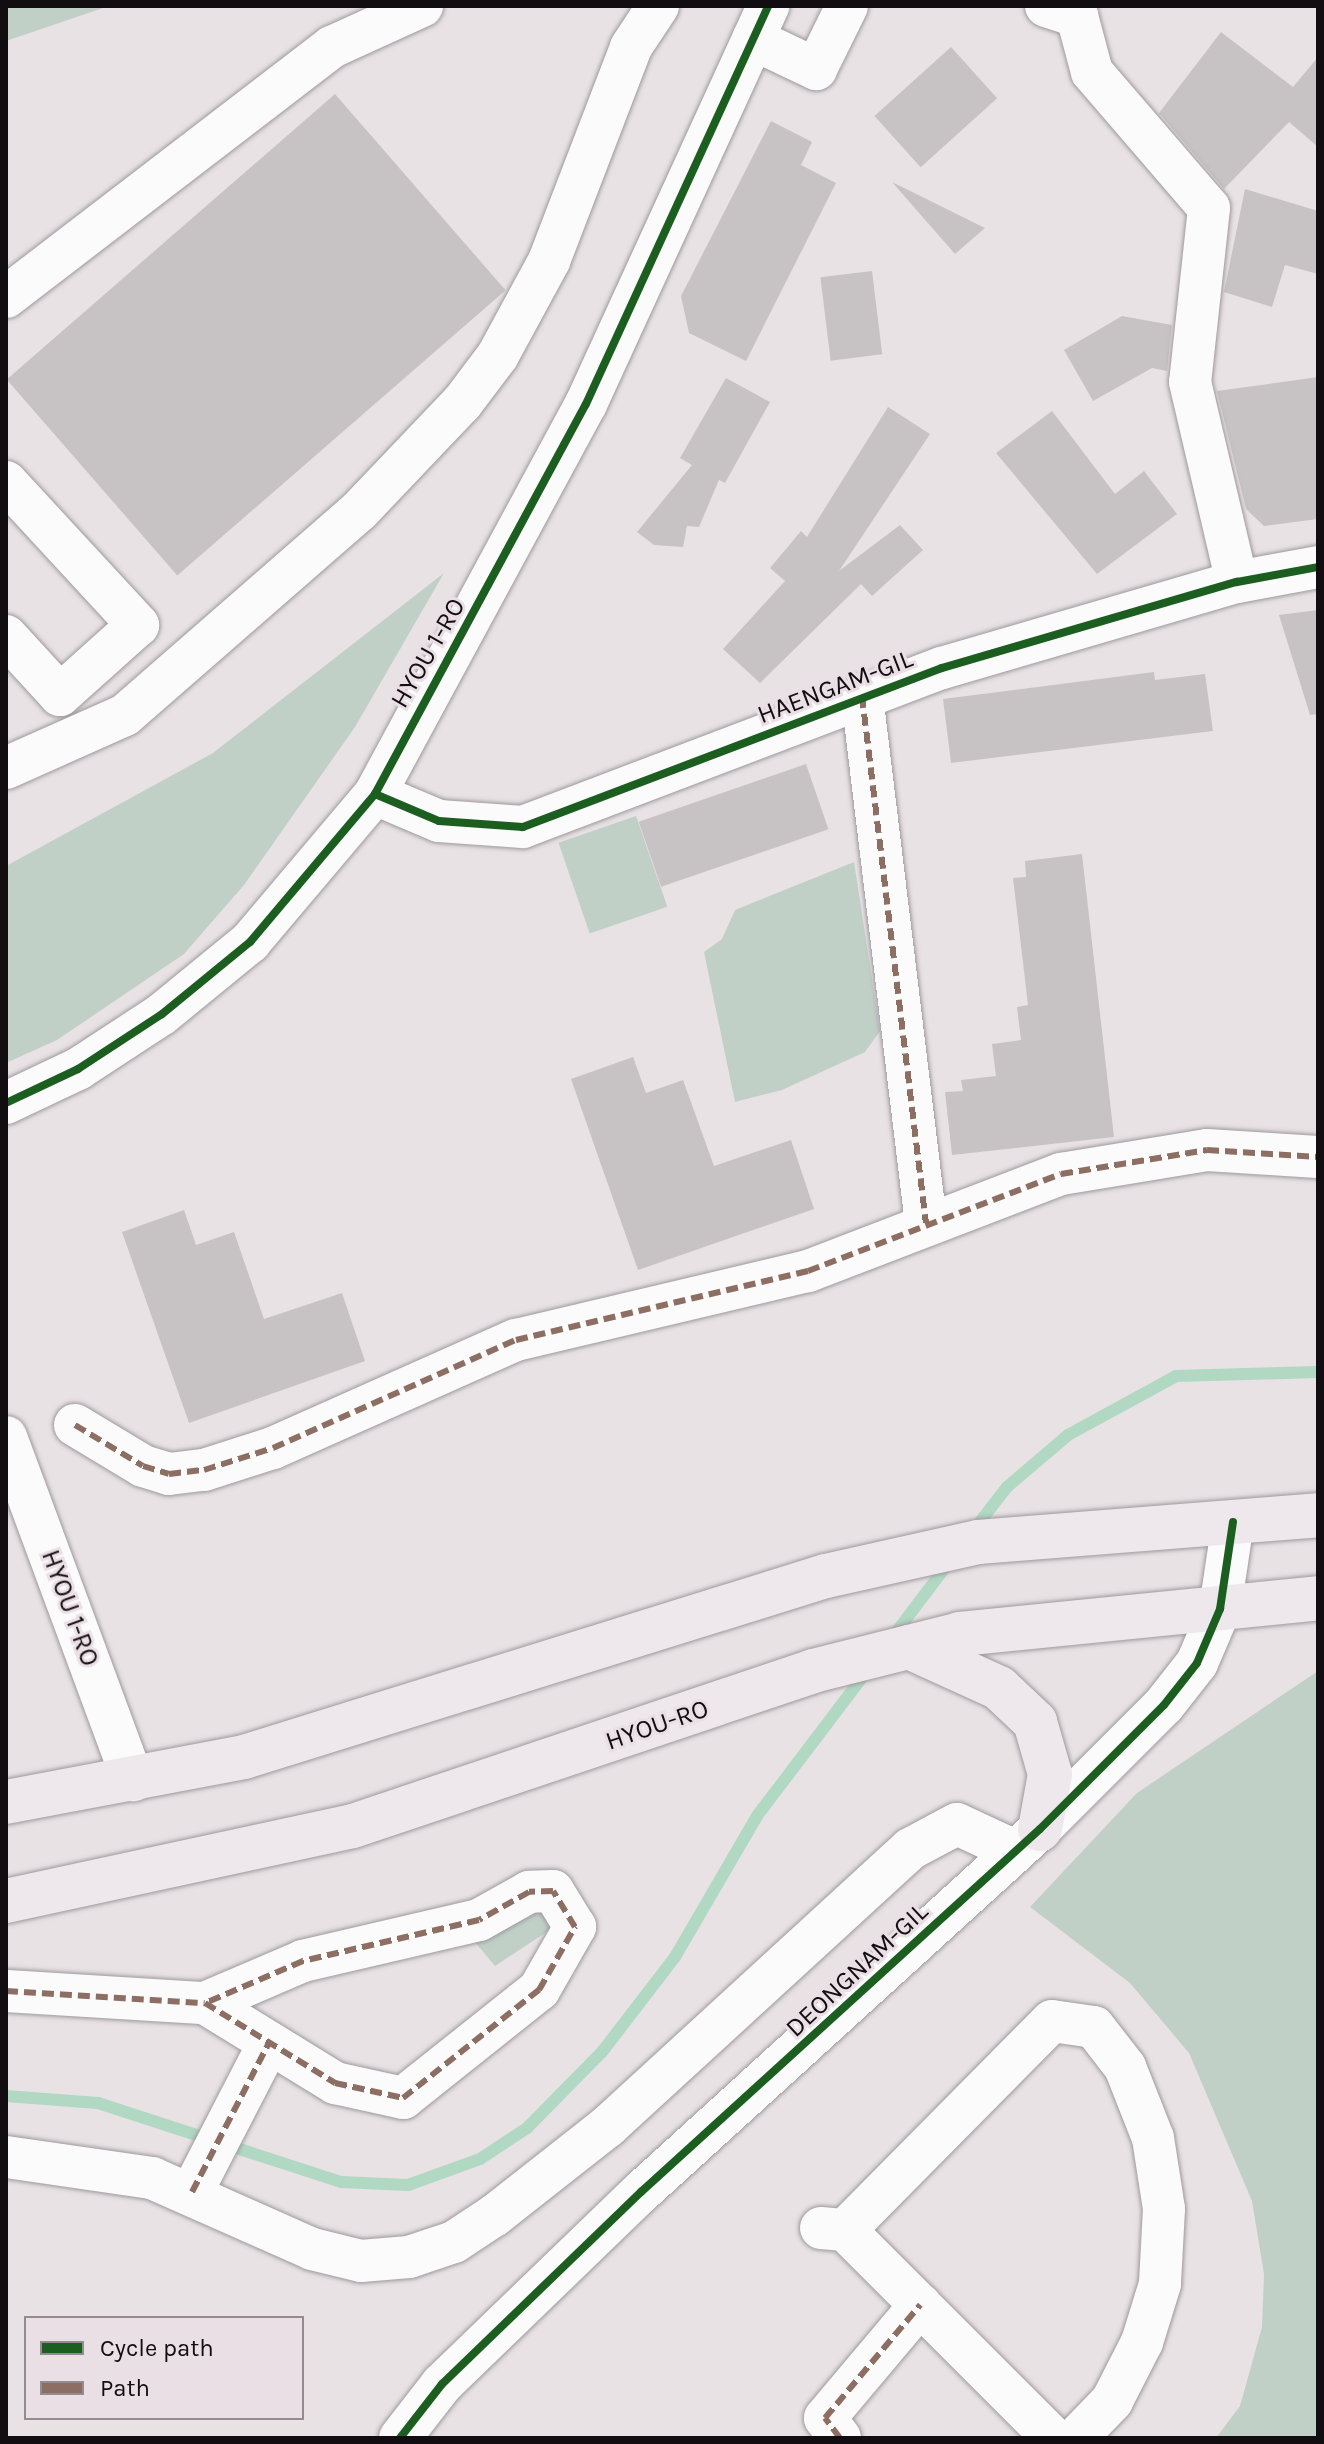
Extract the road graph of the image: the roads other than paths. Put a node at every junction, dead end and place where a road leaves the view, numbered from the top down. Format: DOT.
graph roads {
  1 [pos="340,6"];
  2 [pos="422,6"];
  3 [pos="658,6"];
  4 [pos="847,6"];
  5 [pos="1046,6"];
  6 [pos="761,22"];
  7 [pos="332,47"];
  8 [pos="6,297"];
  9 [pos="6,482"];
  10 [pos="1318,567"];
  11 [pos="1237,582"];
  12 [pos="6,636"];
  13 [pos="95,663"];
  14 [pos="862,696"];
  15 [pos="125,715"];
  16 [pos="6,768"];
  17 [pos="375,794"];
  18 [pos="6,1103"];
  19 [pos="1318,1157"];
  20 [pos="926,1223"];
  21 [pos="75,1425"];
  22 [pos="6,1437"];
  23 [pos="1318,1515"];
  24 [pos="1233,1522"];
  25 [pos="1318,1598"];
  26 [pos="1220,1609"];
  27 [pos="909,1647"];
  28 [pos="133,1780"];
  29 [pos="6,1802"];
  30 [pos="1028,1840"];
  31 [pos="6,1901"];
  32 [pos="6,1991"];
  33 [pos="205,2003"];
  34 [pos="269,2043"];
  35 [pos="6,2157"];
  36 [pos="198,2180"];
  37 [pos="920,2305"];
  38 [pos="400,2438"];
  39 [pos="840,2438"];
  40 [pos="1053,2438"];
  41 [pos="1076,2438"];
  1 -- 7 [label="street"];
  2 -- 7 [label="street"];
  3 -- 15 [label="street"];
  4 -- 6 [label="street"];
  5 -- 11 [label="street"];
  6 -- 17 [label="street, HYOU 1-RO"];
  7 -- 8 [label="street"];
  9 -- 13 [label="street"];
  10 -- 11 [label="street, HAENGAM-GIL"];
  11 -- 14 [label="street, HAENGAM-GIL"];
  12 -- 13 [label="street"];
  13 -- 15 [label="street"];
  14 -- 17 [label="street, HAENGAM-GIL"];
  14 -- 20 [label="street"];
  15 -- 16 [label="street"];
  17 -- 18 [label="street, HYOU 1-RO"];
  19 -- 20 [label="street"];
  20 -- 21 [label="street"];
  22 -- 28 [label="street, HYOU 1-RO"];
  23 -- 24 [label="main road"];
  24 -- 26 [label="street, DEONGNAM-GIL"];
  24 -- 28 [label="main road"];
  25 -- 26 [label="main road, HYOU-RO"];
  26 -- 27 [label="main road, HYOU-RO"];
  26 -- 30 [label="street, DEONGNAM-GIL"];
  27 -- 30 [label="main road"];
  27 -- 31 [label="main road, HYOU-RO"];
  28 -- 29 [label="main road"];
  30 -- 36 [label="street"];
  30 -- 38 [label="street, DEONGNAM-GIL"];
  32 -- 33 [label="street"];
  33 -- 34 [label="street"];
  33 -- 34 [label="street"];
  34 -- 36 [label="street"];
  35 -- 36 [label="street"];
  37 -- 39 [label="street"];
  37 -- 40 [label="street"];
  37 -- 41 [label="street"];
}
